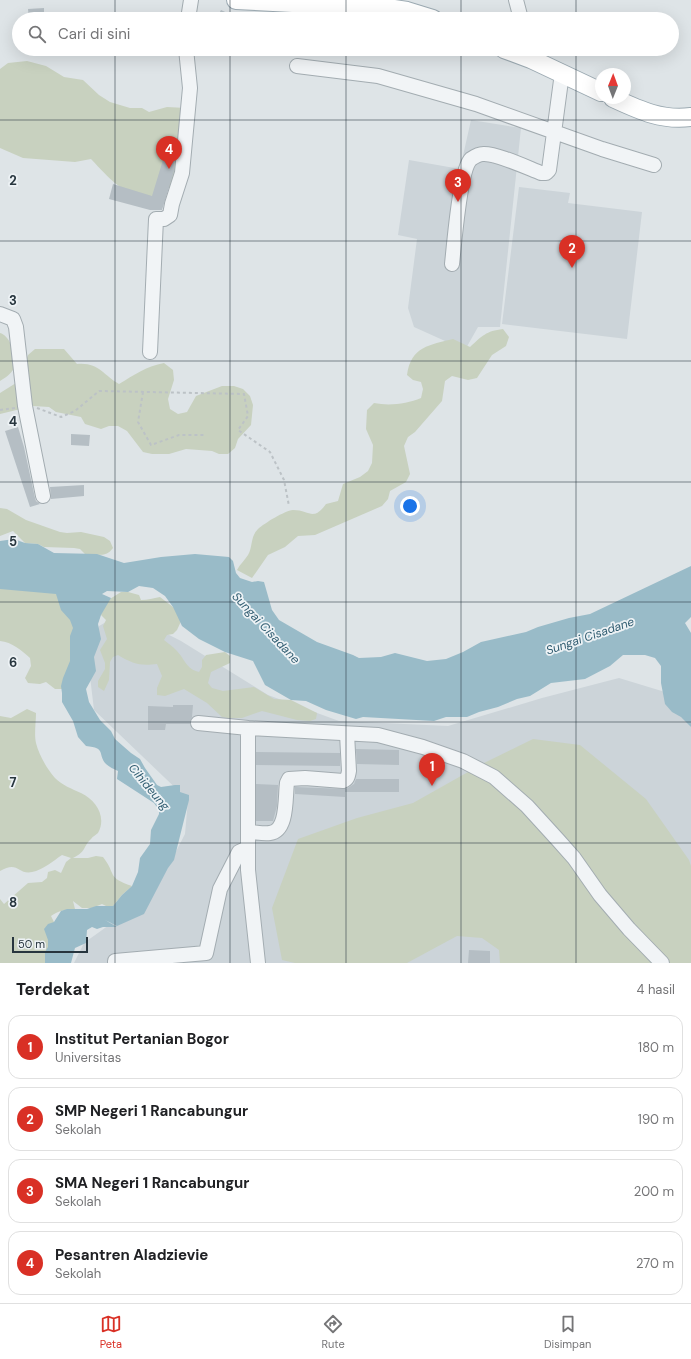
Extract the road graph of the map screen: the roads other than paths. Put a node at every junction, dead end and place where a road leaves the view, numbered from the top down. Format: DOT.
graph roads {
  1 [pos="191,0"];
  2 [pos="236,0"];
  3 [pos="516,0"];
  4 [pos="189,12"];
  5 [pos="410,12"];
  6 [pos="519,12"];
  7 [pos="187,56"];
  8 [pos="533,56"];
  9 [pos="297,66"];
  10 [pos="562,73"];
  11 [pos="595,89"];
  12 [pos="626,104"];
  13 [pos="691,117"];
  14 [pos="554,132"];
  15 [pos="654,165"];
  16 [pos="452,264"];
  17 [pos="0,314"];
  18 [pos="150,352"];
  19 [pos="43,496"];
  20 [pos="198,724"];
  21 [pos="248,728"];
  22 [pos="347,734"];
  23 [pos="248,832"];
  24 [pos="248,848"];
  25 [pos="173,960"];
  26 [pos="115,963"];
  27 [pos="258,963"];
  28 [pos="662,963"];
  1 -- 4 [label="street"];
  2 -- 5 [label="main road"];
  3 -- 6 [label="street"];
  7 -- 18 [label="street"];
  8 -- 10 [label="main road"];
  9 -- 14 [label="street"];
  10 -- 11 [label="main road"];
  10 -- 14 [label="street"];
  12 -- 13 [label="main road"];
  14 -- 15 [label="street"];
  14 -- 16 [label="street"];
  17 -- 19 [label="street"];
  20 -- 21 [label="street"];
  21 -- 22 [label="street"];
  21 -- 23 [label="street"];
  22 -- 23 [label="street"];
  22 -- 28 [label="street"];
  23 -- 24 [label="street"];
  24 -- 25 [label="street"];
  24 -- 27 [label="street"];
  25 -- 26 [label="street"];
}
